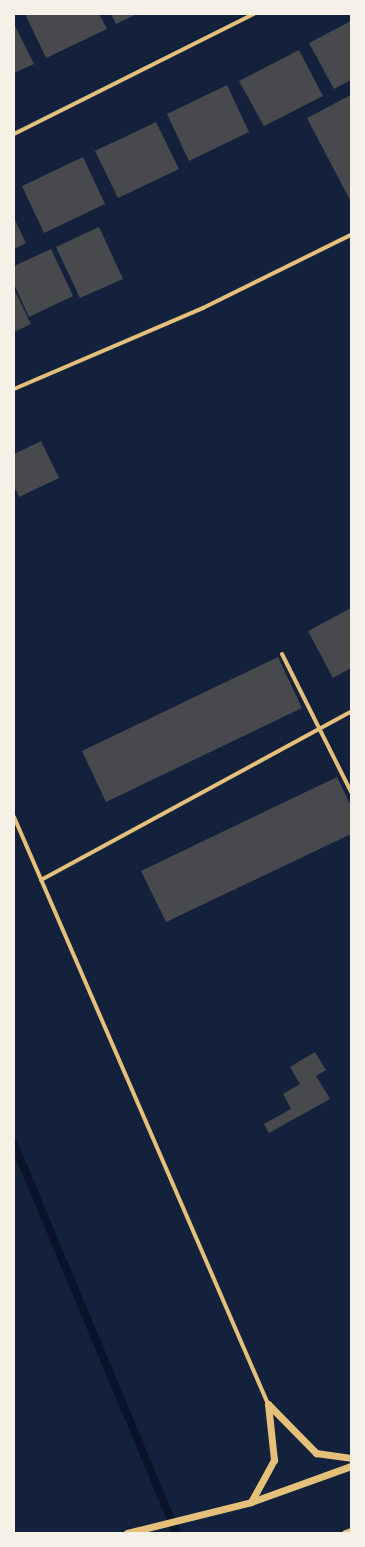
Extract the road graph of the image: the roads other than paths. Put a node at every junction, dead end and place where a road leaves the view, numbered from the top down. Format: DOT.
graph roads {
  1 [pos="254,14"];
  2 [pos="14,134"];
  3 [pos="351,235"];
  4 [pos="14,389"];
  5 [pos="282,654"];
  6 [pos="351,712"];
  7 [pos="320,729"];
  8 [pos="351,792"];
  9 [pos="14,817"];
  10 [pos="41,880"];
  11 [pos="268,1404"];
  12 [pos="351,1458"];
  13 [pos="351,1466"];
  14 [pos="251,1502"];
  15 [pos="351,1530"];
  16 [pos="127,1533"];
  17 [pos="345,1533"];
  1 -- 2 [label="street"];
  3 -- 4 [label="street"];
  5 -- 7 [label="street"];
  6 -- 7 [label="street"];
  7 -- 8 [label="street"];
  7 -- 10 [label="street"];
  9 -- 10 [label="street"];
  10 -- 11 [label="street"];
  11 -- 12 [label="street"];
  11 -- 14 [label="street"];
  13 -- 14 [label="street"];
  14 -- 16 [label="street"];
  15 -- 17 [label="street"];
}
